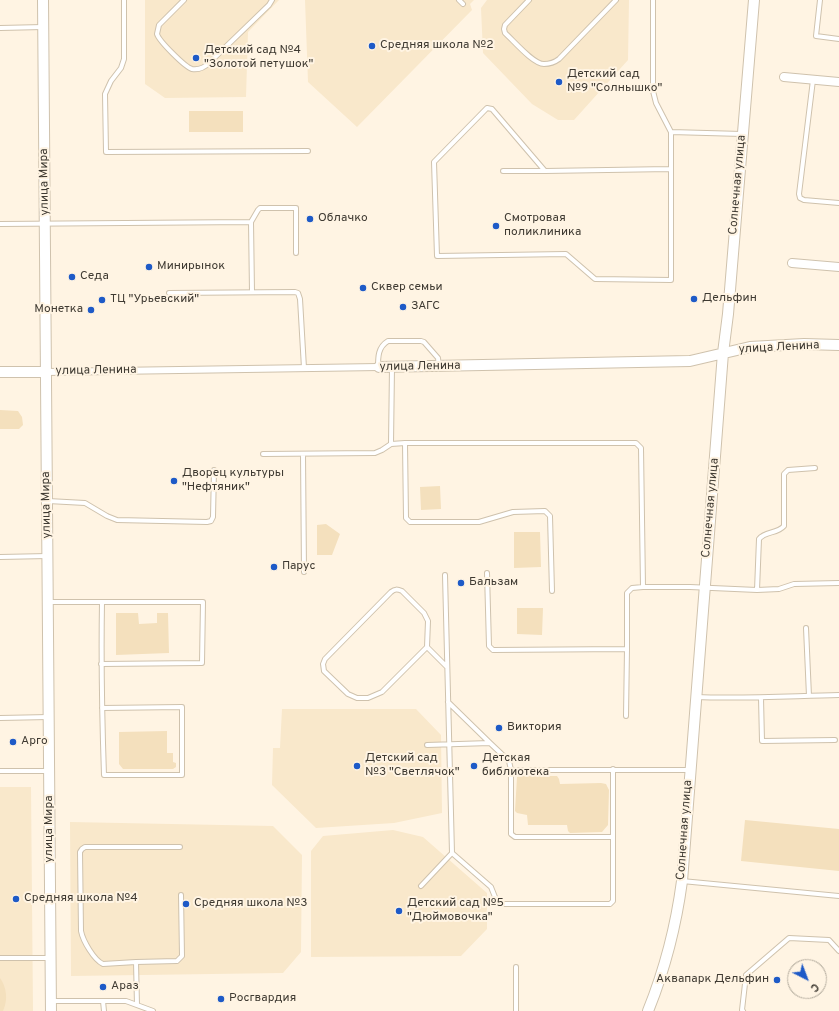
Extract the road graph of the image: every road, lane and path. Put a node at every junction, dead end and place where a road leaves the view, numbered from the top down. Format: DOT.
graph roads {
  1 [pos="43,0"];
  2 [pos="124,0"];
  3 [pos="184,0"];
  4 [pos="272,0"];
  5 [pos="459,0"];
  6 [pos="529,0"];
  7 [pos="616,0"];
  8 [pos="653,0"];
  9 [pos="754,0"];
  10 [pos="820,0"];
  11 [pos="463,4"];
  12 [pos="43,27"];
  13 [pos="0,28"];
  14 [pos="839,39"];
  15 [pos="784,77"];
  16 [pos="813,80"];
  17 [pos="839,82"];
  18 [pos="671,132"];
  19 [pos="742,134"];
  20 [pos="308,151"];
  21 [pos="670,169"];
  22 [pos="504,171"];
  23 [pos="545,171"];
  24 [pos="839,203"];
  25 [pos="251,222"];
  26 [pos="0,224"];
  27 [pos="45,224"];
  28 [pos="296,253"];
  29 [pos="792,263"];
  30 [pos="839,267"];
  31 [pos="252,292"];
  32 [pos="169,293"];
  33 [pos="839,345"];
  34 [pos="723,353"];
  35 [pos="378,367"];
  36 [pos="392,367"];
  37 [pos="439,367"];
  38 [pos="304,368"];
  39 [pos="0,372"];
  40 [pos="46,372"];
  41 [pos="405,443"];
  42 [pos="391,444"];
  43 [pos="264,454"];
  44 [pos="303,454"];
  45 [pos="815,468"];
  46 [pos="214,470"];
  47 [pos="47,501"];
  48 [pos="48,556"];
  49 [pos="0,557"];
  50 [pos="304,572"];
  51 [pos="487,572"];
  52 [pos="445,575"];
  53 [pos="839,583"];
  54 [pos="642,587"];
  55 [pos="704,588"];
  56 [pos="757,590"];
  57 [pos="552,591"];
  58 [pos="48,602"];
  59 [pos="102,602"];
  60 [pos="806,628"];
  61 [pos="427,647"];
  62 [pos="627,649"];
  63 [pos="101,664"];
  64 [pos="447,667"];
  65 [pos="839,695"];
  66 [pos="809,696"];
  67 [pos="695,697"];
  68 [pos="762,698"];
  69 [pos="448,702"];
  70 [pos="102,708"];
  71 [pos="626,716"];
  72 [pos="49,717"];
  73 [pos="0,718"];
  74 [pos="835,740"];
  75 [pos="490,743"];
  76 [pos="449,744"];
  77 [pos="427,745"];
  78 [pos="614,769"];
  79 [pos="511,770"];
  80 [pos="690,770"];
  81 [pos="0,771"];
  82 [pos="49,771"];
  83 [pos="614,837"];
  84 [pos="180,847"];
  85 [pos="452,853"];
  86 [pos="682,881"];
  87 [pos="421,886"];
  88 [pos="181,895"];
  89 [pos="839,896"];
  90 [pos="839,951"];
  91 [pos="0,958"];
  92 [pos="50,958"];
  93 [pos="136,962"];
  94 [pos="516,967"];
  95 [pos="104,1000"];
  96 [pos="137,1005"];
  97 [pos="51,1006"];
  98 [pos="104,1011"];
  99 [pos="153,1011"];
  100 [pos="516,1011"];
  101 [pos="648,1011"];
  102 [pos="743,1011"];
  1 -- 12 [label="street, улица Мира"];
  2 -- 20 [label="lane"];
  3 -- 4 [label="lane"];
  5 -- 11 [label="lane"];
  6 -- 7 [label="lane"];
  8 -- 18 [label="lane"];
  9 -- 19 [label="street, Солнечная улица"];
  10 -- 14 [label="lane"];
  12 -- 13 [label="lane"];
  12 -- 27 [label="street, улица Мира"];
  15 -- 16 [label="street"];
  16 -- 17 [label="street"];
  16 -- 24 [label="lane"];
  18 -- 19 [label="lane"];
  18 -- 21 [label="lane"];
  19 -- 34 [label="street, Солнечная улица"];
  21 -- 23 [label="lane"];
  21 -- 23 [label="lane"];
  22 -- 23 [label="lane"];
  25 -- 27 [label="lane"];
  25 -- 28 [label="lane"];
  25 -- 31 [label="lane"];
  26 -- 27 [label="lane"];
  27 -- 40 [label="street, улица Мира"];
  29 -- 30 [label="street"];
  31 -- 32 [label="lane"];
  31 -- 38 [label="lane"];
  33 -- 34 [label="street, улица Ленина"];
  34 -- 37 [label="street, улица Ленина"];
  34 -- 55 [label="street, Солнечная улица"];
  35 -- 36 [label="street, улица Ленина"];
  35 -- 37 [label="lane"];
  35 -- 38 [label="street, улица Ленина"];
  36 -- 37 [label="street, улица Ленина"];
  36 -- 42 [label="lane"];
  38 -- 40 [label="street, улица Ленина"];
  39 -- 40 [label="street, улица Ленина"];
  40 -- 47 [label="street, улица Мира"];
  41 -- 42 [label="lane"];
  41 -- 54 [label="lane"];
  41 -- 57 [label="lane"];
  42 -- 44 [label="lane"];
  43 -- 44 [label="lane"];
  44 -- 50 [label="lane"];
  45 -- 56 [label="lane"];
  46 -- 47 [label="lane"];
  47 -- 48 [label="street, улица Мира"];
  48 -- 49 [label="lane"];
  48 -- 58 [label="street, улица Мира"];
  51 -- 62 [label="lane"];
  52 -- 64 [label="lane"];
  53 -- 56 [label="lane"];
  54 -- 55 [label="lane"];
  54 -- 62 [label="lane"];
  55 -- 56 [label="lane"];
  55 -- 67 [label="street, Солнечная улица"];
  58 -- 59 [label="lane"];
  58 -- 72 [label="street, улица Мира"];
  59 -- 63 [label="lane"];
  59 -- 63 [label="lane"];
  60 -- 66 [label="lane"];
  61 -- 61 [label="lane"];
  61 -- 64 [label="lane"];
  62 -- 71 [label="lane"];
  63 -- 70 [label="lane"];
  64 -- 69 [label="lane"];
  65 -- 66 [label="lane"];
  66 -- 68 [label="lane"];
  67 -- 68 [label="lane"];
  67 -- 80 [label="street, Солнечная улица"];
  68 -- 74 [label="lane"];
  69 -- 75 [label="lane"];
  69 -- 76 [label="lane"];
  70 -- 70 [label="lane"];
  72 -- 73 [label="lane"];
  72 -- 82 [label="street, улица Мира"];
  75 -- 76 [label="lane"];
  75 -- 79 [label="lane"];
  76 -- 77 [label="lane"];
  76 -- 85 [label="lane"];
  78 -- 79 [label="lane"];
  78 -- 80 [label="lane"];
  78 -- 83 [label="lane"];
  79 -- 83 [label="lane"];
  80 -- 86 [label="street, Солнечная улица"];
  81 -- 82 [label="lane"];
  82 -- 92 [label="street, улица Мира"];
  83 -- 85 [label="lane"];
  84 -- 93 [label="lane"];
  85 -- 87 [label="lane"];
  86 -- 89 [label="lane"];
  86 -- 101 [label="street, Солнечная улица"];
  88 -- 93 [label="lane"];
  90 -- 102 [label="lane"];
  91 -- 92 [label="lane"];
  92 -- 97 [label="street, улица Мира"];
  93 -- 96 [label="lane"];
  94 -- 100 [label="lane"];
  95 -- 96 [label="lane"];
  95 -- 97 [label="lane"];
  95 -- 98 [label="lane"];
  96 -- 99 [label="lane"];
}
